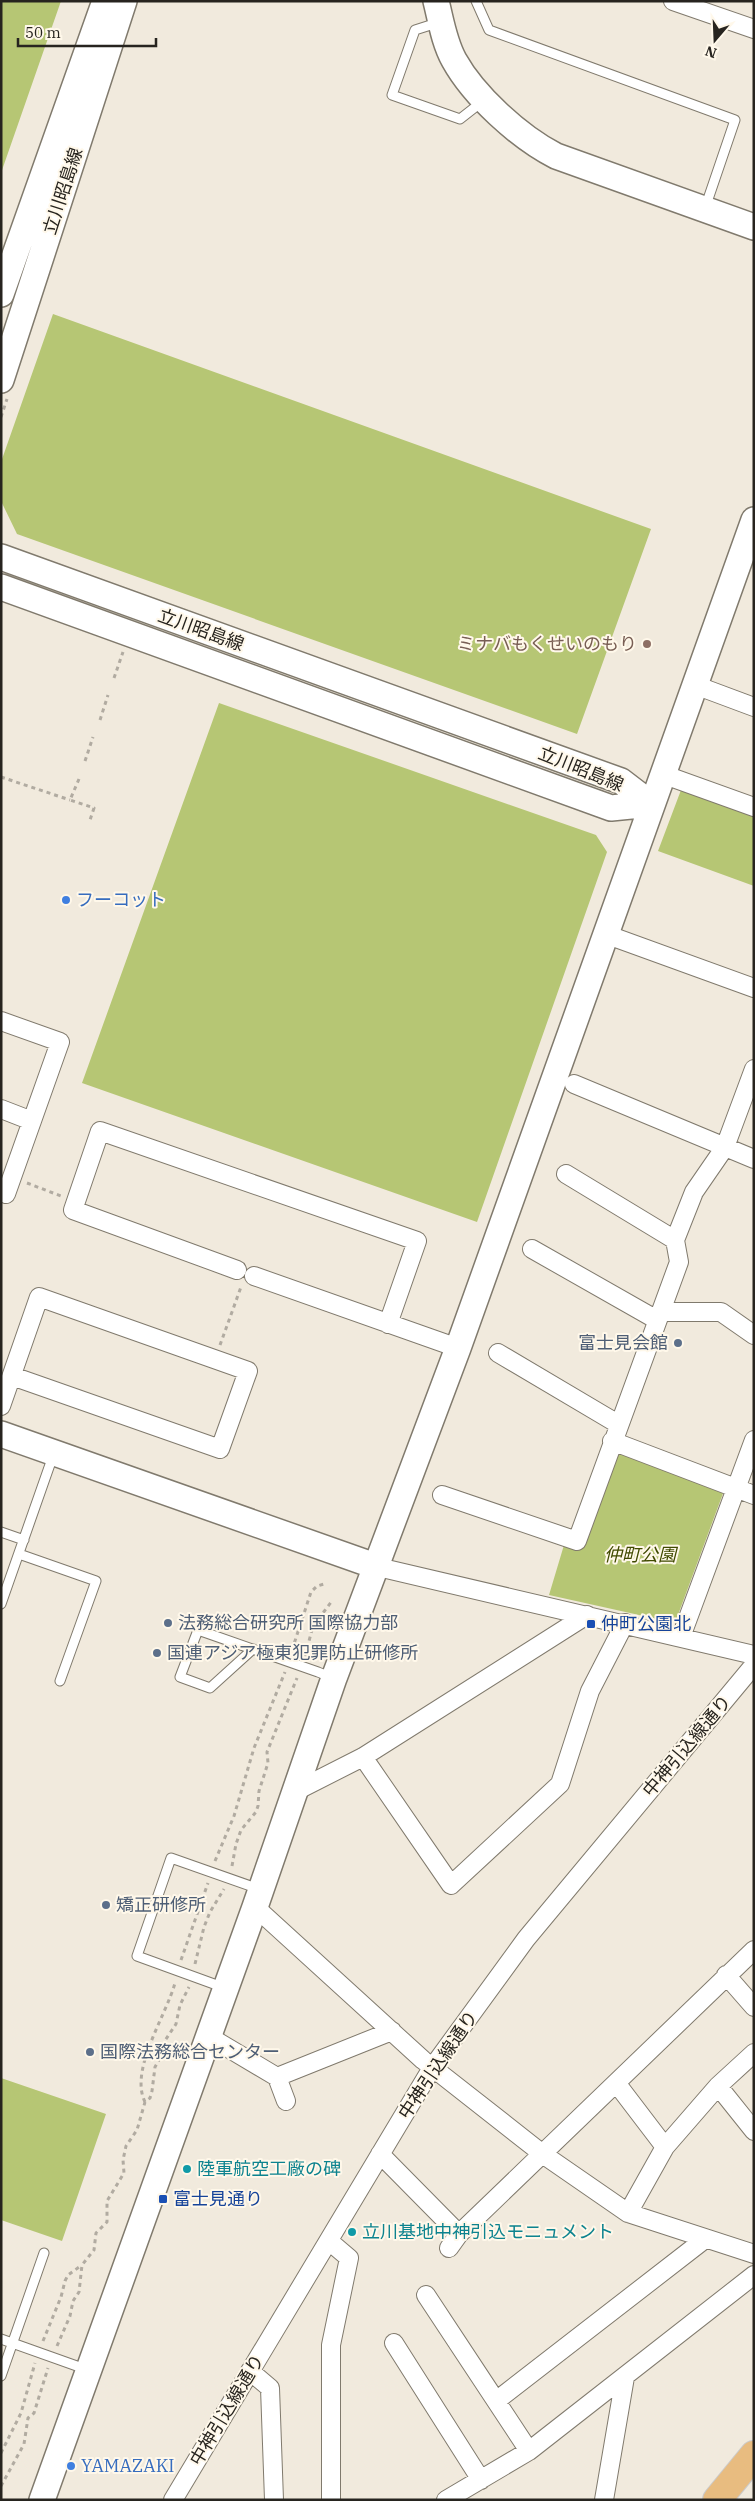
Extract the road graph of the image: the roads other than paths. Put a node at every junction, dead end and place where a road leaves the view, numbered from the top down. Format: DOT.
graph roads {
  1 [pos="105,1"];
  2 [pos="124,1"];
  3 [pos="476,1"];
  4 [pos="673,1"];
  5 [pos="439,12"];
  6 [pos="754,29"];
  7 [pos="485,100"];
  8 [pos="704,209"];
  9 [pos="754,227"];
  10 [pos="1,294"];
  11 [pos="1,380"];
  12 [pos="754,520"];
  13 [pos="1,557"];
  14 [pos="1,587"];
  15 [pos="695,685"];
  16 [pos="754,707"];
  17 [pos="662,774"];
  18 [pos="651,804"];
  19 [pos="754,807"];
  20 [pos="605,934"];
  21 [pos="754,988"];
  22 [pos="1,1021"];
  23 [pos="754,1069"];
  24 [pos="574,1084"];
  25 [pos="1,1109"];
  26 [pos="32,1120"];
  27 [pos="725,1147"];
  28 [pos="754,1159"];
  29 [pos="566,1174"];
  30 [pos="1,1192"];
  31 [pos="675,1240"];
  32 [pos="532,1249"];
  33 [pos="658,1316"];
  34 [pos="388,1324"];
  35 [pos="754,1335"];
  36 [pos="458,1348"];
  37 [pos="498,1353"];
  38 [pos="12,1376"];
  39 [pos="1,1406"];
  40 [pos="618,1424"];
  41 [pos="1,1434"];
  42 [pos="754,1440"];
  43 [pos="612,1441"];
  44 [pos="54,1453"];
  45 [pos="736,1488"];
  46 [pos="442,1495"];
  47 [pos="754,1495"];
  48 [pos="1,1532"];
  49 [pos="24,1540"];
  50 [pos="19,1554"];
  51 [pos="378,1567"];
  52 [pos="1,1604"];
  53 [pos="586,1615"];
  54 [pos="625,1623"];
  55 [pos="681,1637"];
  56 [pos="253,1649"];
  57 [pos="754,1655"];
  58 [pos="754,1665"];
  59 [pos="334,1678"];
  60 [pos="60,1681"];
  61 [pos="754,1684"];
  62 [pos="362,1757"];
  63 [pos="296,1790"];
  64 [pos="582,1890"];
  65 [pos="258,1898"];
  66 [pos="754,1950"];
  67 [pos="726,1975"];
  68 [pos="225,1988"];
  69 [pos="754,2007"];
  70 [pos="392,2031"];
  71 [pos="208,2036"];
  72 [pos="754,2053"];
  73 [pos="432,2068"];
  74 [pos="277,2077"];
  75 [pos="617,2084"];
  76 [pos="718,2086"];
  77 [pos="286,2101"];
  78 [pos="754,2131"];
  79 [pos="665,2147"];
  80 [pos="380,2154"];
  81 [pos="544,2155"];
  82 [pos="628,2213"];
  83 [pos="460,2234"];
  84 [pos="705,2240"];
  85 [pos="329,2241"];
  86 [pos="449,2248"];
  87 [pos="44,2253"];
  88 [pos="754,2254"];
  89 [pos="754,2275"];
  90 [pos="426,2296"];
  91 [pos="1,2339"];
  92 [pos="13,2343"];
  93 [pos="394,2343"];
  94 [pos="88,2370"];
  95 [pos="250,2371"];
  96 [pos="1,2376"];
  97 [pos="625,2377"];
  98 [pos="496,2402"];
  99 [pos="529,2451"];
  100 [pos="754,2455"];
  101 [pos="474,2488"];
  102 [pos="42,2500"];
  103 [pos="173,2500"];
  104 [pos="274,2500"];
  105 [pos="331,2500"];
  106 [pos="446,2500"];
  107 [pos="604,2500"];
  108 [pos="717,2500"];
  1 -- 10 [label="street, 立川昭島線"];
  2 -- 11 [label="street, 立川昭島線"];
  3 -- 8 [label="lane"];
  4 -- 6 [label="street"];
  5 -- 7 [label="street"];
  5 -- 7 [label="lane"];
  7 -- 8 [label="street"];
  8 -- 9 [label="street"];
  12 -- 15 [label="street"];
  13 -- 18 [label="street, 立川昭島線"];
  14 -- 18 [label="street, 立川昭島線"];
  15 -- 16 [label="street"];
  15 -- 17 [label="street"];
  17 -- 18 [label="street"];
  17 -- 19 [label="street"];
  18 -- 20 [label="street"];
  20 -- 21 [label="street"];
  20 -- 36 [label="street"];
  22 -- 26 [label="street"];
  23 -- 27 [label="street"];
  24 -- 27 [label="street"];
  25 -- 26 [label="street"];
  26 -- 30 [label="street"];
  27 -- 28 [label="street"];
  27 -- 31 [label="street"];
  29 -- 31 [label="street"];
  31 -- 33 [label="street"];
  32 -- 33 [label="street"];
  33 -- 35 [label="street"];
  33 -- 40 [label="street"];
  34 -- 34 [label="street"];
  34 -- 36 [label="street"];
  36 -- 51 [label="street"];
  37 -- 40 [label="street"];
  38 -- 38 [label="street"];
  38 -- 39 [label="street"];
  40 -- 43 [label="street"];
  41 -- 44 [label="street"];
  42 -- 45 [label="street"];
  43 -- 45 [label="street"];
  43 -- 46 [label="street"];
  44 -- 49 [label="lane"];
  44 -- 51 [label="street"];
  45 -- 47 [label="street"];
  45 -- 55 [label="street"];
  48 -- 49 [label="lane"];
  49 -- 50 [label="lane"];
  50 -- 52 [label="lane"];
  50 -- 60 [label="lane"];
  51 -- 53 [label="street"];
  51 -- 59 [label="street"];
  53 -- 54 [label="street"];
  53 -- 62 [label="street"];
  54 -- 55 [label="street"];
  54 -- 62 [label="street"];
  55 -- 57 [label="street"];
  56 -- 56 [label="lane"];
  56 -- 59 [label="lane"];
  58 -- 73 [label="street, 中神引込線通り"];
  59 -- 63 [label="street"];
  61 -- 64 [label="street"];
  62 -- 63 [label="street"];
  63 -- 65 [label="street"];
  65 -- 68 [label="street"];
  65 -- 68 [label="lane"];
  65 -- 70 [label="street"];
  66 -- 67 [label="street"];
  67 -- 69 [label="street"];
  67 -- 75 [label="street"];
  68 -- 71 [label="street"];
  70 -- 73 [label="street"];
  70 -- 74 [label="street"];
  71 -- 74 [label="street"];
  71 -- 94 [label="street"];
  72 -- 76 [label="street"];
  73 -- 80 [label="street, 中神引込線通り"];
  73 -- 81 [label="street"];
  74 -- 77 [label="street"];
  75 -- 79 [label="street"];
  75 -- 81 [label="street"];
  76 -- 78 [label="street"];
  76 -- 79 [label="street"];
  79 -- 82 [label="street"];
  80 -- 83 [label="street"];
  80 -- 85 [label="street, 中神引込線通り"];
  81 -- 82 [label="street"];
  81 -- 83 [label="street"];
  82 -- 84 [label="street"];
  83 -- 86 [label="street"];
  84 -- 88 [label="street"];
  84 -- 98 [label="street"];
  85 -- 95 [label="street, 中神引込線通り"];
  85 -- 105 [label="street"];
  87 -- 92 [label="lane"];
  89 -- 97 [label="street"];
  90 -- 98 [label="street"];
  91 -- 92 [label="lane"];
  92 -- 94 [label="lane"];
  92 -- 96 [label="lane"];
  93 -- 101 [label="street"];
  94 -- 102 [label="street"];
  95 -- 103 [label="street, 中神引込線通り"];
  95 -- 104 [label="street"];
  97 -- 99 [label="street"];
  97 -- 107 [label="street"];
  98 -- 99 [label="street"];
  99 -- 101 [label="street"];
  100 -- 108 [label="main road"];
  101 -- 106 [label="street"];
}
